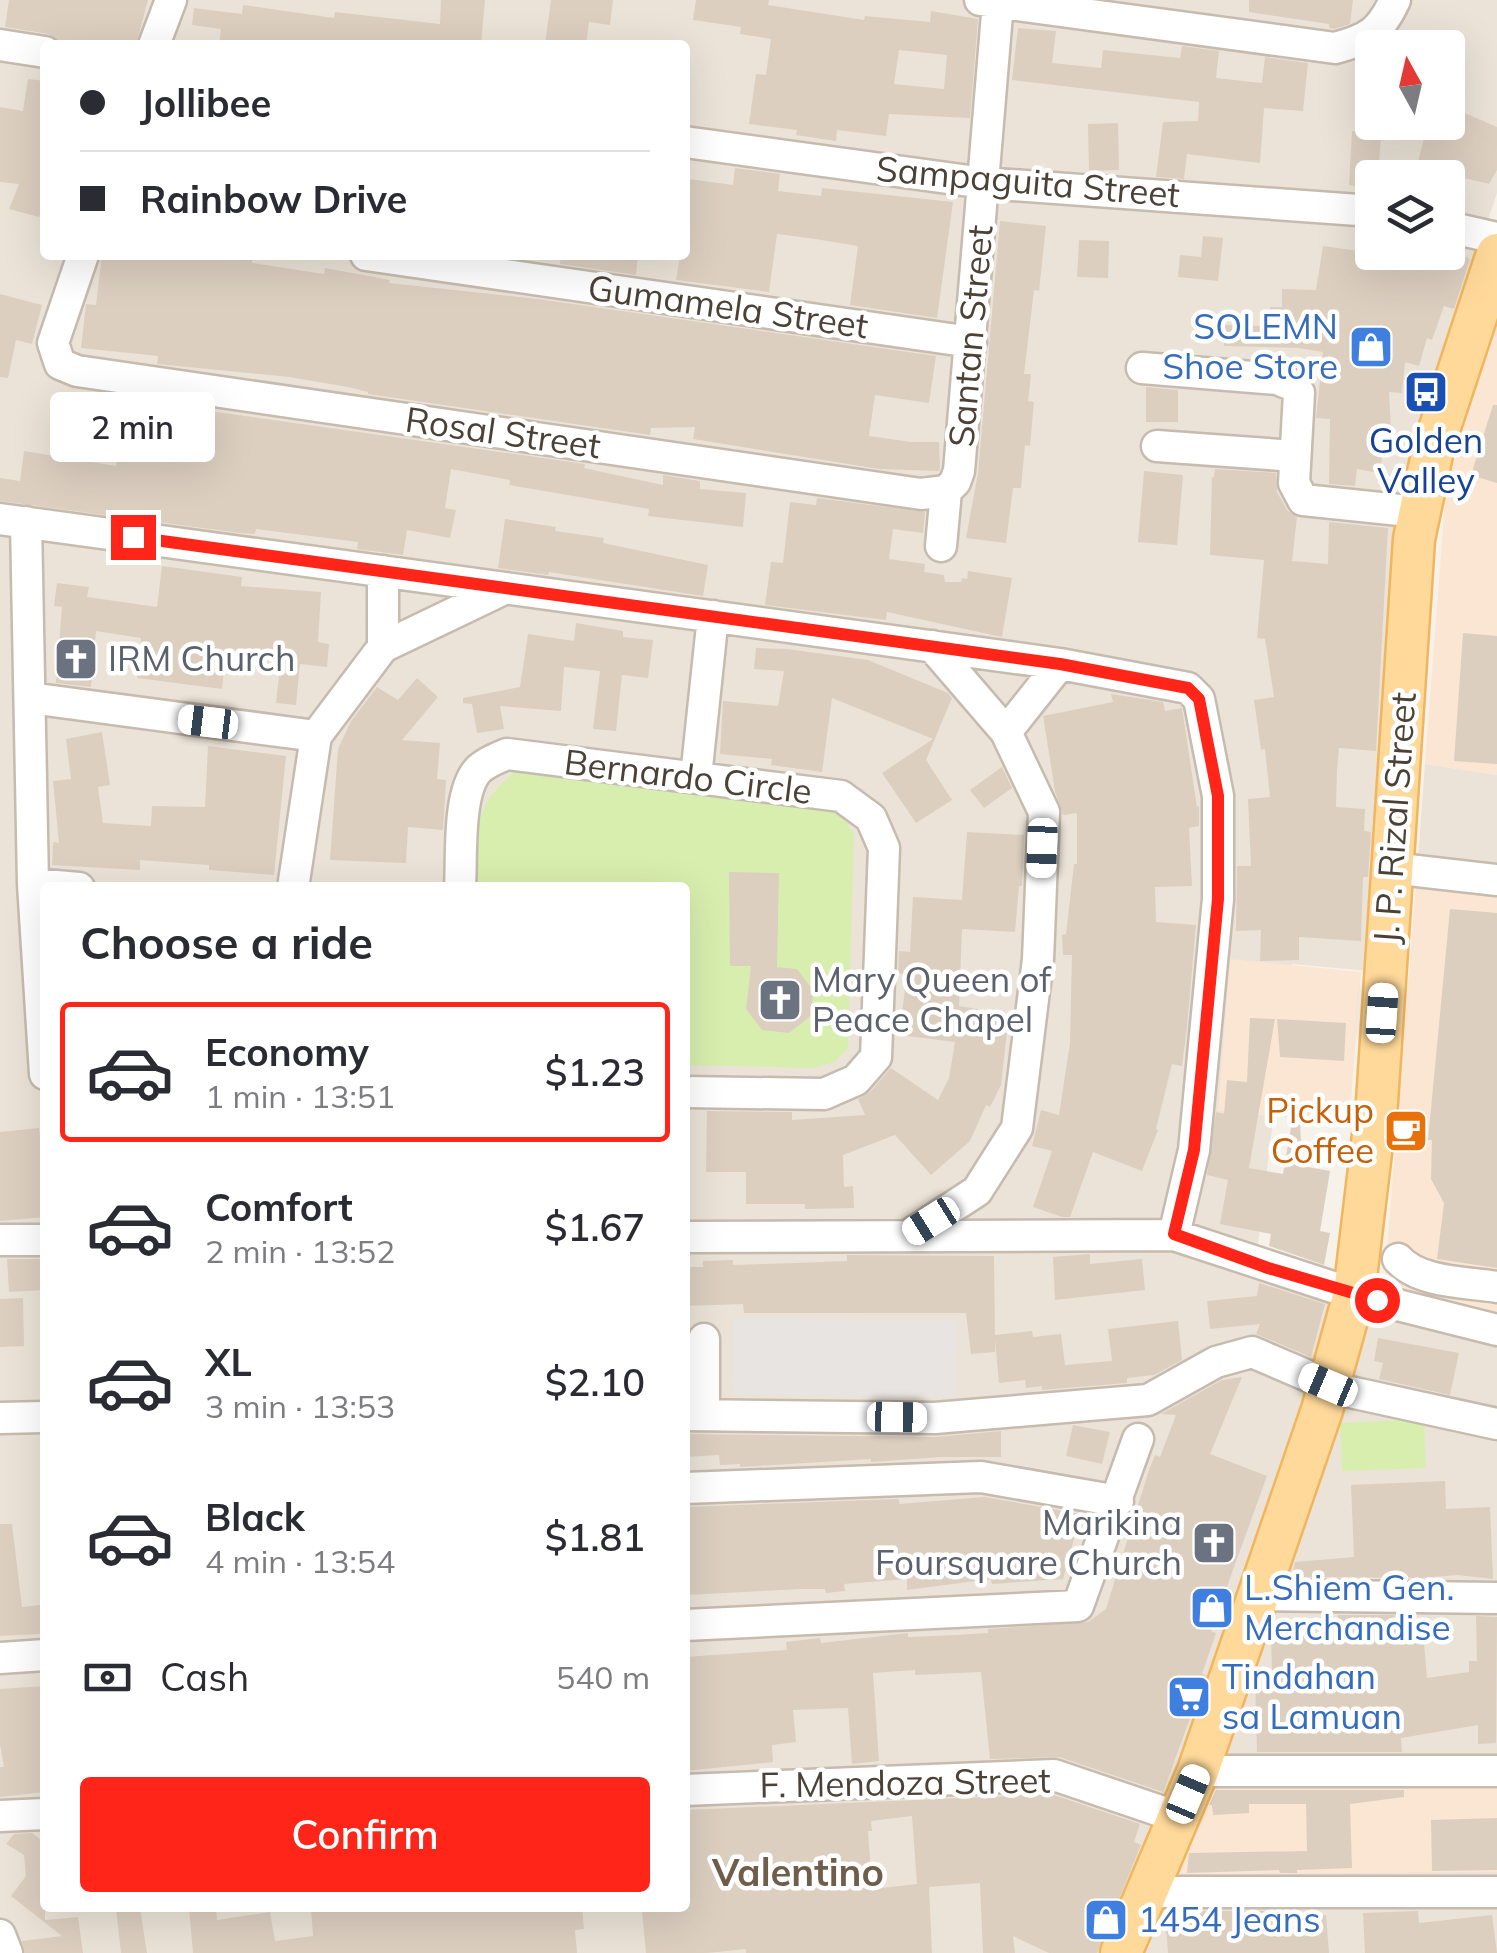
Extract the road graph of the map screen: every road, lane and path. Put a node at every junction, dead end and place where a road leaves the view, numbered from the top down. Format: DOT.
graph roads {
  1 [pos="171,0"];
  2 [pos="1395,0"];
  3 [pos="989,1"];
  4 [pos="156,40"];
  5 [pos="0,44"];
  6 [pos="40,51"];
  7 [pos="690,143"];
  8 [pos="984,183"];
  9 [pos="1355,209"];
  10 [pos="1465,231"];
  11 [pos="1497,238"];
  12 [pos="81,260"];
  13 [pos="401,260"];
  14 [pos="1491,291"];
  15 [pos="971,342"];
  16 [pos="1142,368"];
  17 [pos="1157,446"];
  18 [pos="1295,456"];
  19 [pos="946,491"];
  20 [pos="1418,512"];
  21 [pos="13,520"];
  22 [pos="941,546"];
  23 [pos="383,571"];
  24 [pos="506,588"];
  25 [pos="713,616"];
  26 [pos="932,646"];
  27 [pos="383,647"];
  28 [pos="1060,664"];
  29 [pos="30,698"];
  30 [pos="1006,732"];
  31 [pos="316,736"];
  32 [pos="696,777"];
  33 [pos="1392,868"];
  34 [pos="1497,880"];
  35 [pos="294,882"];
  36 [pos="460,882"];
  37 [pos="33,884"];
  38 [pos="40,885"];
  39 [pos="40,995"];
  40 [pos="690,1092"];
  41 [pos="977,1191"];
  42 [pos="1174,1234"];
  43 [pos="908,1236"];
  44 [pos="989,1236"];
  45 [pos="690,1237"];
  46 [pos="0,1240"];
  47 [pos="40,1240"];
  48 [pos="1398,1259"];
  49 [pos="1497,1287"];
  50 [pos="1354,1294"];
  51 [pos="1497,1330"];
  52 [pos="704,1339"];
  53 [pos="1328,1385"];
  54 [pos="694,1415"];
  55 [pos="0,1418"];
  56 [pos="40,1418"];
  57 [pos="1497,1424"];
  58 [pos="1138,1439"];
  59 [pos="690,1488"];
  60 [pos="1118,1500"];
  61 [pos="1257,1595"];
  62 [pos="1497,1598"];
  63 [pos="690,1625"];
  64 [pos="40,1655"];
  65 [pos="0,1658"];
  66 [pos="1198,1771"];
  67 [pos="1497,1771"];
  68 [pos="690,1790"];
  69 [pos="40,1814"];
  70 [pos="0,1816"];
  71 [pos="1178,1817"];
  72 [pos="1149,1892"];
  73 [pos="1497,1892"];
  74 [pos="0,1936"];
  75 [pos="7,1953"];
  76 [pos="1121,1953"];
  1 -- 4 [label="street"];
  2 -- 3 [label="street"];
  3 -- 8 [label="street, Santan Street"];
  5 -- 6 [label="street"];
  7 -- 8 [label="street, Sampaguita Street"];
  8 -- 9 [label="street, Sampaguita Street"];
  8 -- 15 [label="street, Santan Street"];
  10 -- 11 [label="street"];
  12 -- 19 [label="street, Rosal Street"];
  13 -- 15 [label="street, Gumamela Street"];
  14 -- 20 [label="main road, J. P. Rizal Street"];
  15 -- 19 [label="street, Santan Street"];
  16 -- 18 [label="street"];
  17 -- 18 [label="street"];
  18 -- 20 [label="street"];
  19 -- 22 [label="street, Santan Street"];
  20 -- 33 [label="main road, J. P. Rizal Street"];
  21 -- 23 [label="street"];
  21 -- 29 [label="street"];
  23 -- 24 [label="street"];
  23 -- 27 [label="street"];
  24 -- 25 [label="street"];
  24 -- 27 [label="street"];
  25 -- 26 [label="street"];
  25 -- 32 [label="street"];
  26 -- 28 [label="street"];
  26 -- 30 [label="street"];
  27 -- 31 [label="street"];
  28 -- 30 [label="street"];
  28 -- 42 [label="street"];
  29 -- 31 [label="street"];
  29 -- 37 [label="street"];
  30 -- 41 [label="street"];
  31 -- 35 [label="street"];
  32 -- 36 [label="street, Bernardo Circle"];
  32 -- 40 [label="street, Bernardo Circle"];
  33 -- 34 [label="street"];
  33 -- 50 [label="main road, J. P. Rizal Street"];
  37 -- 38 [label="street"];
  37 -- 39 [label="street"];
  41 -- 43 [label="street"];
  41 -- 44 [label="street"];
  42 -- 44 [label="street"];
  42 -- 50 [label="street"];
  43 -- 44 [label="street"];
  43 -- 45 [label="street"];
  46 -- 47 [label="street"];
  48 -- 49 [label="street"];
  50 -- 51 [label="street"];
  50 -- 53 [label="main road, J. P. Rizal Street"];
  52 -- 54 [label="street"];
  53 -- 54 [label="street"];
  53 -- 57 [label="street"];
  53 -- 61 [label="main road, J. P. Rizal Street"];
  55 -- 56 [label="street"];
  58 -- 60 [label="street"];
  59 -- 60 [label="street"];
  60 -- 63 [label="street"];
  61 -- 62 [label="street"];
  61 -- 66 [label="main road, J. P. Rizal Street"];
  64 -- 65 [label="street"];
  66 -- 67 [label="street"];
  66 -- 71 [label="main road, J. P. Rizal Street"];
  68 -- 71 [label="street, F. Mendoza Street"];
  69 -- 70 [label="street"];
  71 -- 72 [label="main road, J. P. Rizal Street"];
  72 -- 73 [label="street"];
  72 -- 76 [label="main road, J. P. Rizal Street"];
  74 -- 75 [label="street"];
}
